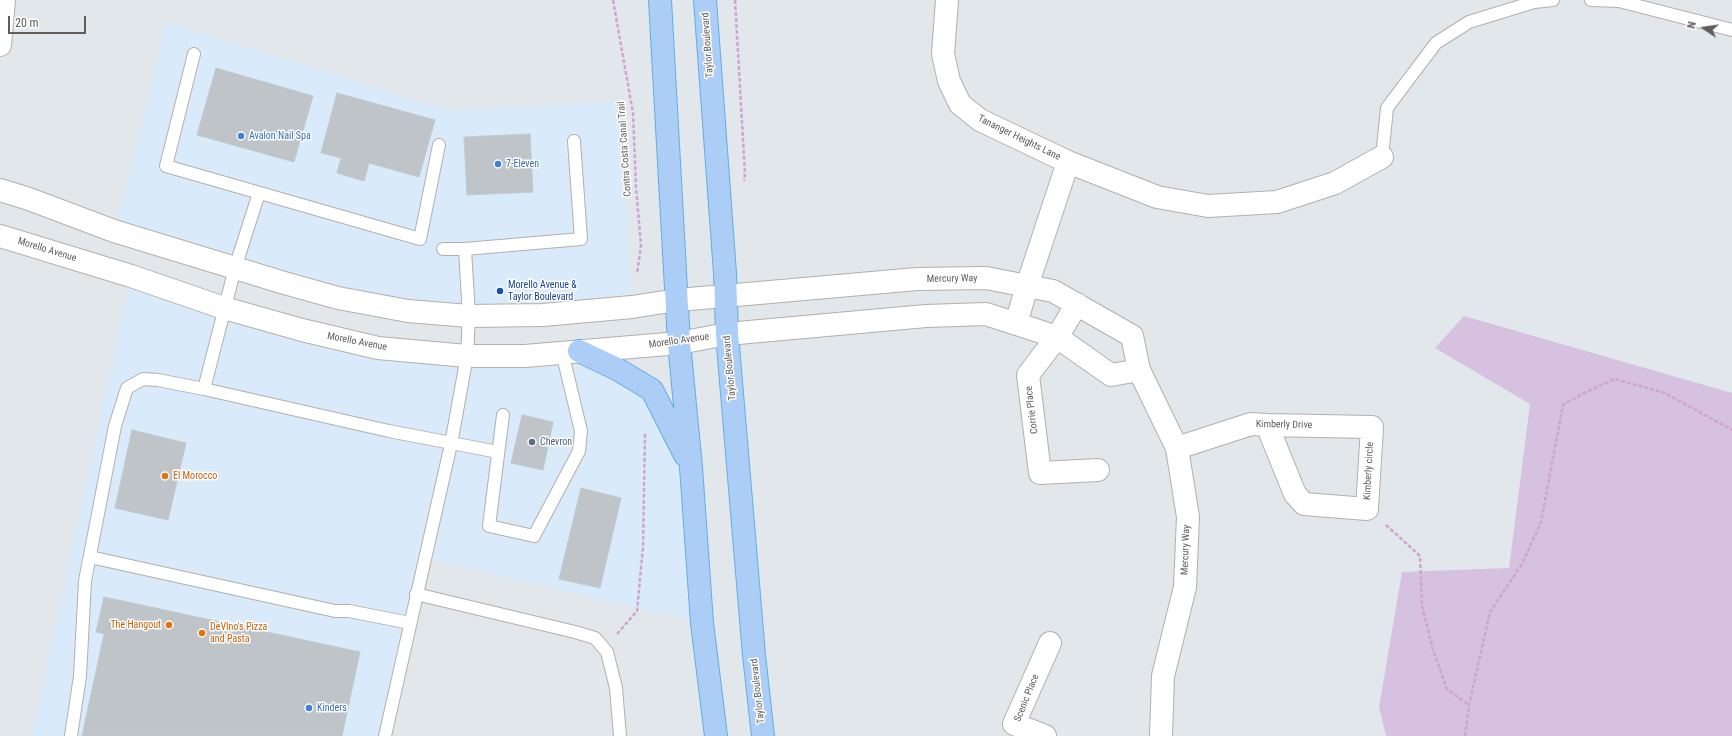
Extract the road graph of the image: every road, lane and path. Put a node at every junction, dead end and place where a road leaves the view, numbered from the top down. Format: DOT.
graph roads {
  1 [pos="4,0"];
  2 [pos="613,0"];
  3 [pos="660,0"];
  4 [pos="705,0"];
  5 [pos="735,0"];
  6 [pos="947,0"];
  7 [pos="1553,0"];
  8 [pos="1591,0"];
  9 [pos="1732,30"];
  10 [pos="0,45"];
  11 [pos="194,54"];
  12 [pos="574,141"];
  13 [pos="439,145"];
  14 [pos="1382,156"];
  15 [pos="1068,162"];
  16 [pos="743,187"];
  17 [pos="0,190"];
  18 [pos="259,193"];
  19 [pos="0,236"];
  20 [pos="443,249"];
  21 [pos="465,249"];
  22 [pos="235,268"];
  23 [pos="637,274"];
  24 [pos="1027,286"];
  25 [pos="725,296"];
  26 [pos="677,300"];
  27 [pos="1077,304"];
  28 [pos="224,308"];
  29 [pos="469,316"];
  30 [pos="1016,324"];
  31 [pos="727,334"];
  32 [pos="1057,337"];
  33 [pos="679,342"];
  34 [pos="571,352"];
  35 [pos="467,356"];
  36 [pos="1139,370"];
  37 [pos="204,389"];
  38 [pos="503,415"];
  39 [pos="1267,424"];
  40 [pos="1372,427"];
  41 [pos="645,430"];
  42 [pos="1732,430"];
  43 [pos="451,444"];
  44 [pos="1176,448"];
  45 [pos="498,452"];
  46 [pos="691,467"];
  47 [pos="1098,470"];
  48 [pos="1367,509"];
  49 [pos="90,557"];
  50 [pos="416,594"];
  51 [pos="410,623"];
  52 [pos="1050,643"];
  53 [pos="605,649"];
  54 [pos="1469,705"];
  55 [pos="71,736"];
  56 [pos="385,736"];
  57 [pos="620,736"];
  58 [pos="716,736"];
  59 [pos="764,736"];
  60 [pos="1045,736"];
  61 [pos="1161,736"];
  62 [pos="1465,736"];
  1 -- 10 [label="street"];
  2 -- 23 [label="path, Contra Costa Canal Trail"];
  3 -- 26 [label="main road"];
  4 -- 25 [label="main road, Taylor Boulevard"];
  5 -- 16 [label="path"];
  6 -- 15 [label="street, Tananger Heights Lane"];
  7 -- 14 [label="lane"];
  8 -- 9 [label="lane"];
  11 -- 18 [label="lane"];
  12 -- 21 [label="lane"];
  13 -- 18 [label="lane"];
  14 -- 15 [label="street"];
  15 -- 24 [label="street, Tananger Heights Lane"];
  17 -- 22 [label="street"];
  18 -- 22 [label="lane"];
  19 -- 28 [label="street, Morello Avenue"];
  20 -- 21 [label="lane"];
  21 -- 29 [label="lane"];
  22 -- 28 [label="lane"];
  22 -- 29 [label="street"];
  24 -- 25 [label="street, Mercury Way"];
  24 -- 27 [label="street, Mercury Way"];
  24 -- 30 [label="street, Tananger Heights Lane"];
  25 -- 26 [label="street"];
  25 -- 31 [label="main road, Taylor Boulevard"];
  26 -- 29 [label="street"];
  26 -- 33 [label="main road"];
  27 -- 32 [label="street, Corrie Place"];
  27 -- 36 [label="street, Mercury Way"];
  28 -- 35 [label="street, Morello Avenue"];
  28 -- 37 [label="lane"];
  29 -- 35 [label="lane"];
  30 -- 31 [label="street"];
  30 -- 32 [label="street"];
  31 -- 33 [label="street, Morello Avenue"];
  31 -- 59 [label="main road, Taylor Boulevard"];
  32 -- 36 [label="street"];
  32 -- 47 [label="street, Corrie Place"];
  33 -- 34 [label="street, Morello Avenue"];
  33 -- 46 [label="main road"];
  34 -- 35 [label="street, Morello Avenue"];
  34 -- 45 [label="lane"];
  34 -- 46 [label="main road"];
  35 -- 43 [label="lane"];
  36 -- 44 [label="street, Mercury Way"];
  37 -- 43 [label="lane"];
  37 -- 49 [label="lane"];
  38 -- 45 [label="lane"];
  39 -- 40 [label="street, Kimberly Drive"];
  39 -- 44 [label="street, Kimberly Drive"];
  39 -- 48 [label="street, Kimberly circle"];
  40 -- 48 [label="street, Kimberly circle"];
  41 -- 53 [label="path"];
  42 -- 54 [label="path"];
  43 -- 45 [label="lane"];
  43 -- 50 [label="lane"];
  44 -- 61 [label="street, Mercury Way"];
  46 -- 58 [label="main road"];
  48 -- 54 [label="path"];
  49 -- 51 [label="lane"];
  49 -- 55 [label="lane"];
  50 -- 51 [label="lane"];
  50 -- 53 [label="lane"];
  51 -- 56 [label="lane"];
  52 -- 60 [label="street, Scenic Place"];
  53 -- 57 [label="lane"];
  54 -- 62 [label="path"];
}
